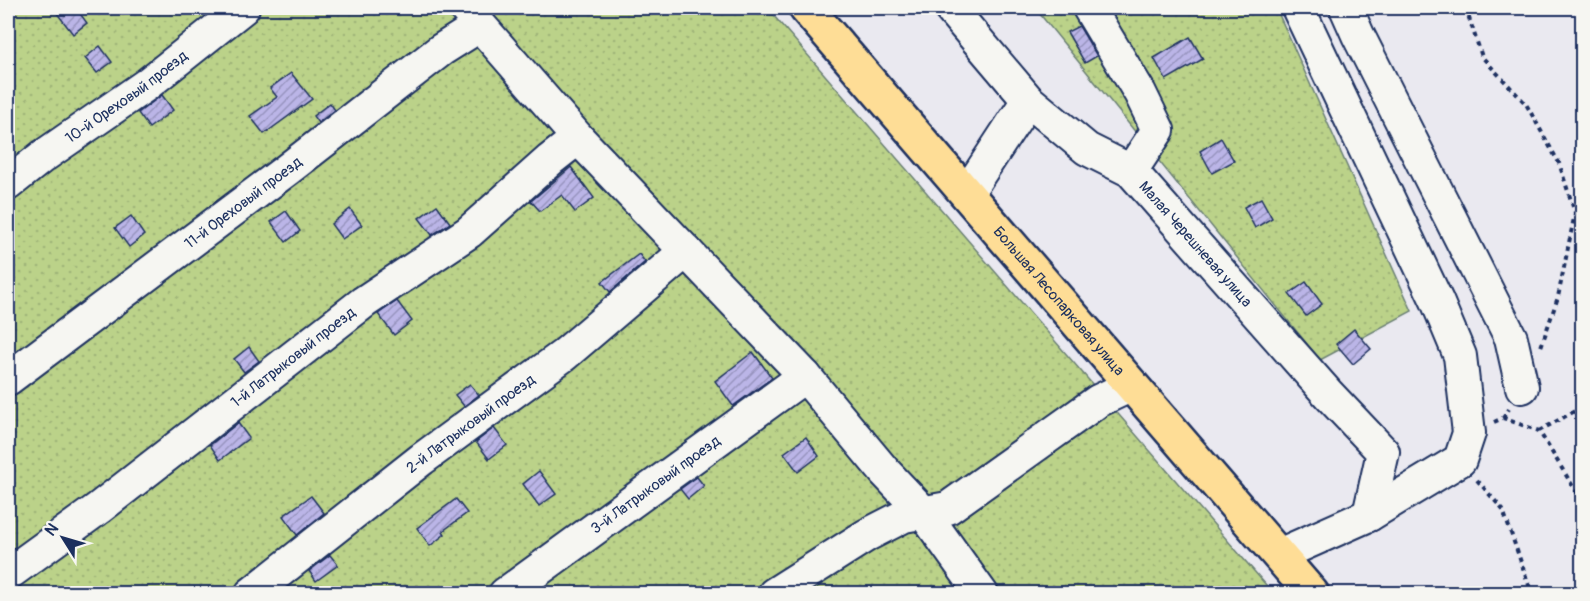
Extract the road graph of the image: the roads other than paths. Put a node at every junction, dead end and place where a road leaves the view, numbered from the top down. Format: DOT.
graph roads {
  1 [pos="243,8"];
  2 [pos="807,8"];
  3 [pos="950,8"];
  4 [pos="1089,8"];
  5 [pos="1298,8"];
  6 [pos="1346,8"];
  7 [pos="472,17"];
  8 [pos="1028,100"];
  9 [pos="578,138"];
  10 [pos="1131,171"];
  11 [pos="8,184"];
  12 [pos="967,193"];
  13 [pos="686,251"];
  14 [pos="805,376"];
  15 [pos="8,379"];
  16 [pos="1132,385"];
  17 [pos="1522,387"];
  18 [pos="924,513"];
  19 [pos="1369,515"];
  20 [pos="1279,555"];
  21 [pos="8,574"];
  22 [pos="251,594"];
  23 [pos="505,594"];
  24 [pos="774,594"];
  25 [pos="982,594"];
  26 [pos="1312,594"];
  1 -- 11 [label="street, 10-й Ореховый проезд"];
  2 -- 12 [label="main road, Большая Лесопарковая улица"];
  3 -- 8 [label="street, Малая Черешневая улица"];
  4 -- 10 [label="street"];
  5 -- 19 [label="street"];
  6 -- 17 [label="street"];
  7 -- 9 [label="street"];
  7 -- 15 [label="street, 11-й Ореховый проезд"];
  8 -- 10 [label="street, Малая Черешневая улица"];
  8 -- 12 [label="street"];
  9 -- 13 [label="street"];
  9 -- 21 [label="street, 1-й Латрыковый проезд"];
  10 -- 19 [label="street, Малая Черешневая улица"];
  12 -- 16 [label="main road, Большая Лесопарковая улица"];
  13 -- 14 [label="street"];
  13 -- 22 [label="street, 2-й Латрыковый проезд"];
  14 -- 18 [label="street"];
  14 -- 23 [label="street, 3-й Латрыковый проезд"];
  16 -- 18 [label="street"];
  16 -- 20 [label="main road, Большая Лесопарковая улица"];
  18 -- 24 [label="street"];
  18 -- 25 [label="street"];
  19 -- 20 [label="street"];
  20 -- 26 [label="main road, Большая Лесопарковая улица"];
}
